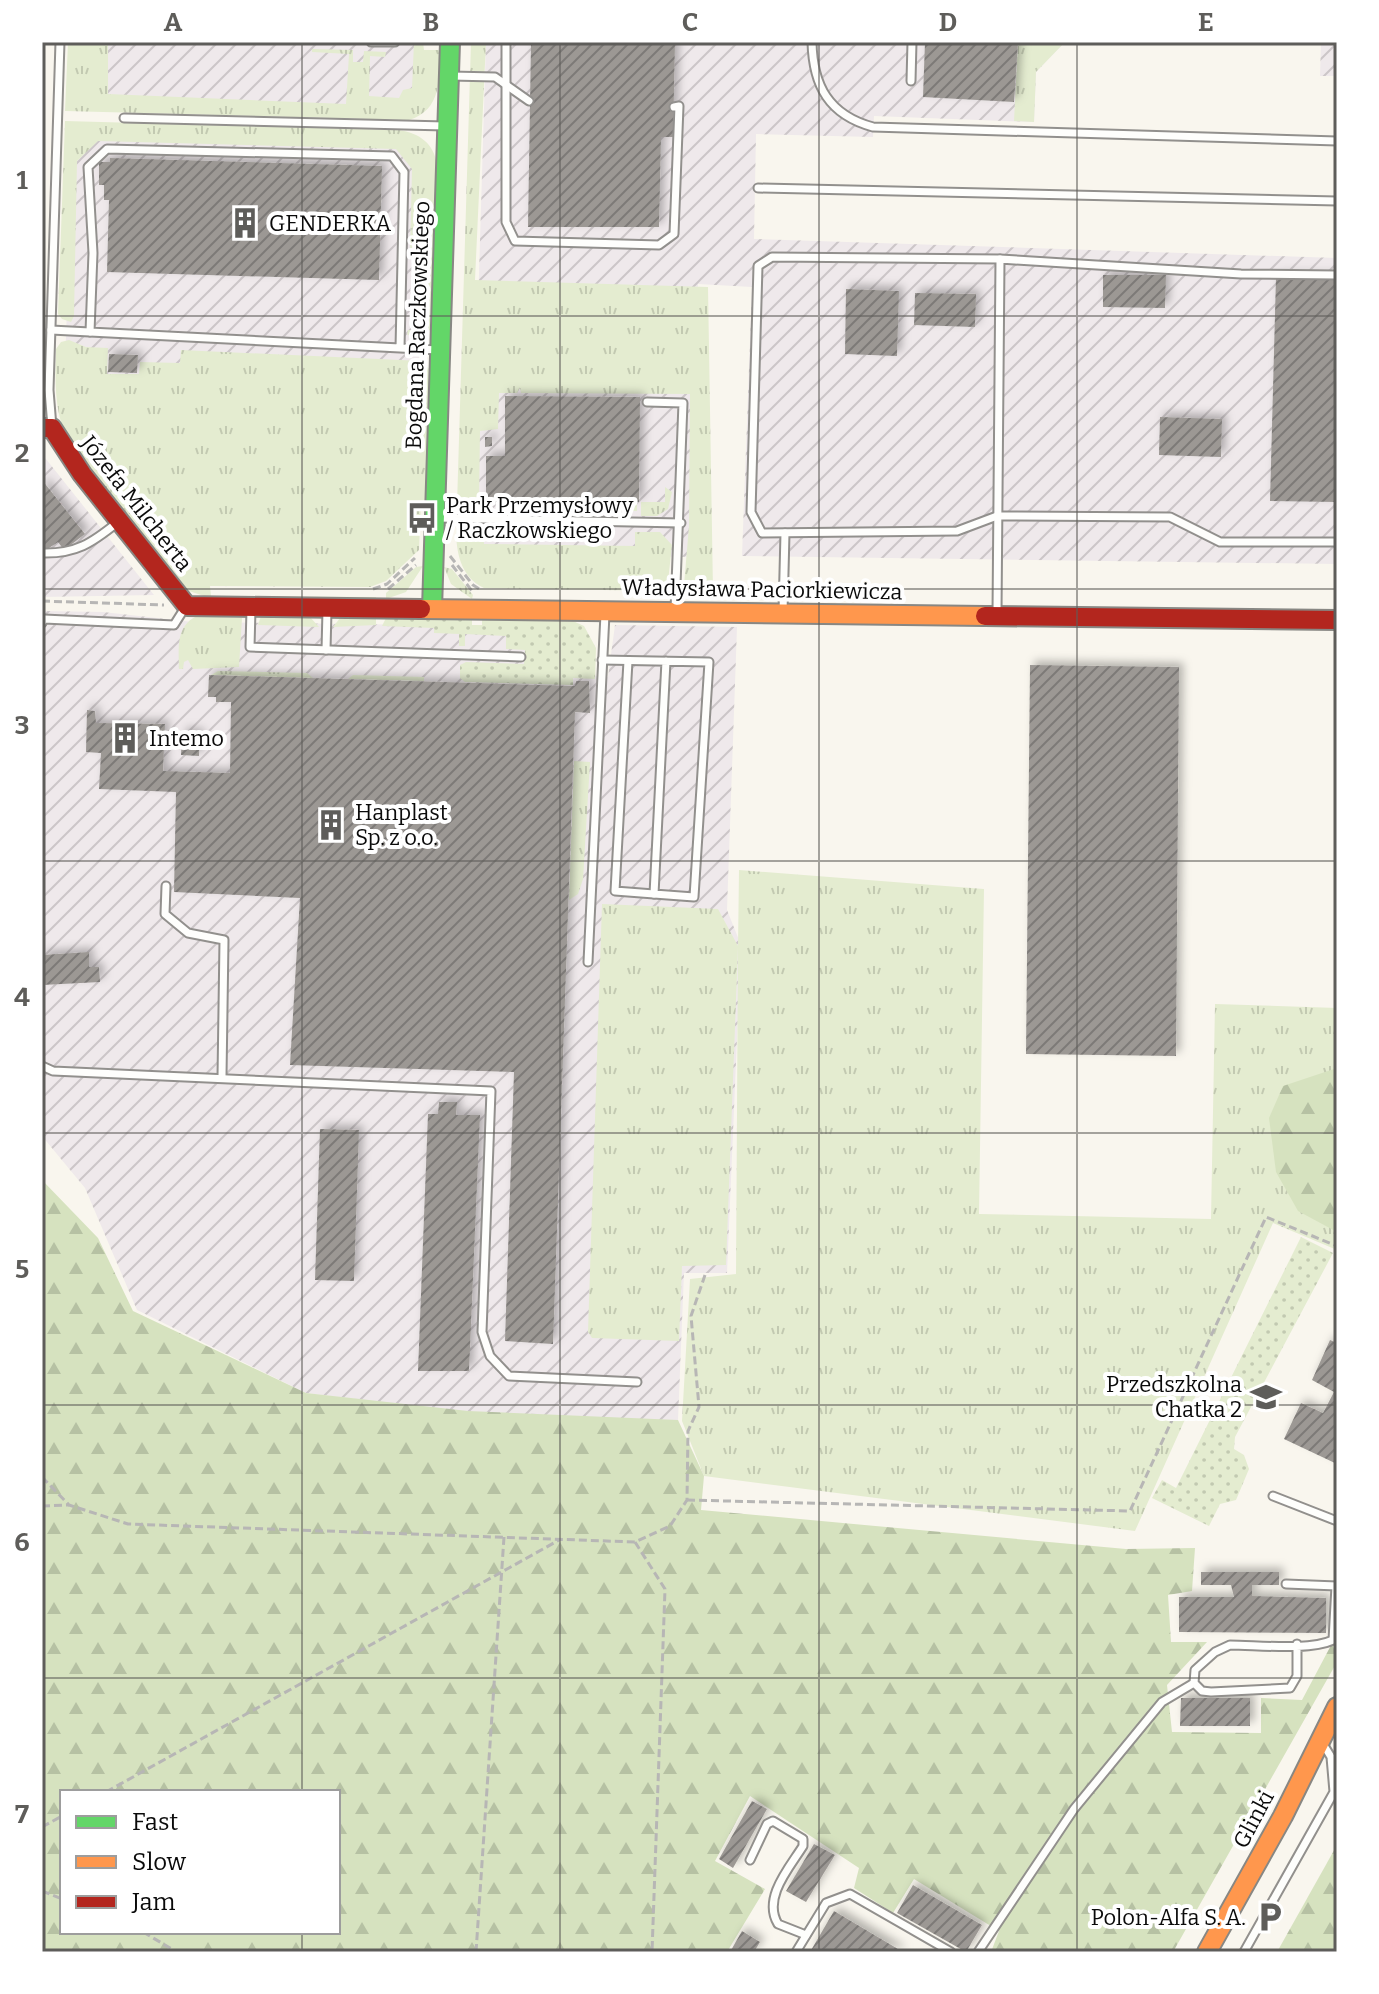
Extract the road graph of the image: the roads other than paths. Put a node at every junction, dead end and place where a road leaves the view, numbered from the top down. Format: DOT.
graph roads {
  1 [pos="60,42"];
  2 [pos="371,42"];
  3 [pos="395,42"];
  4 [pos="450,42"];
  5 [pos="506,42"];
  6 [pos="812,42"];
  7 [pos="912,42"];
  8 [pos="449,76"];
  9 [pos="911,81"];
  10 [pos="507,87"];
  11 [pos="529,101"];
  12 [pos="674,107"];
  13 [pos="124,118"];
  14 [pos="447,126"];
  15 [pos="1337,141"];
  16 [pos="758,188"];
  17 [pos="1337,201"];
  18 [pos="1000,259"];
  19 [pos="1337,275"];
  20 [pos="51,330"];
  21 [pos="90,332"];
  22 [pos="400,348"];
  23 [pos="440,351"];
  24 [pos="647,402"];
  25 [pos="47,428"];
  26 [pos="997,516"];
  27 [pos="435,518"];
  28 [pos="119,521"];
  29 [pos="681,523"];
  30 [pos="785,533"];
  31 [pos="1337,542"];
  32 [pos="42,553"];
  33 [pos="187,606"];
  34 [pos="252,607"];
  35 [pos="327,608"];
  36 [pos="432,609"];
  37 [pos="605,612"];
  38 [pos="675,613"];
  39 [pos="782,614"];
  40 [pos="997,616"];
  41 [pos="1337,620"];
  42 [pos="42,623"];
  43 [pos="326,650"];
  44 [pos="521,657"];
  45 [pos="602,660"];
  46 [pos="628,661"];
  47 [pos="666,661"];
  48 [pos="166,886"];
  49 [pos="654,894"];
  50 [pos="588,962"];
  51 [pos="42,1066"];
  52 [pos="222,1077"];
  53 [pos="637,1382"];
  54 [pos="1273,1496"];
  55 [pos="1337,1521"];
  56 [pos="1286,1584"];
  57 [pos="1336,1586"];
  58 [pos="1297,1644"];
  59 [pos="1194,1683"];
  60 [pos="1337,1707"];
  61 [pos="1320,1741"];
  62 [pos="750,1860"];
  63 [pos="806,1935"];
  64 [pos="796,1952"];
  65 [pos="951,1952"];
  66 [pos="978,1952"];
  67 [pos="1207,1952"];
  68 [pos="1244,1952"];
  1 -- 20 [label="lane"];
  2 -- 3 [label="lane"];
  4 -- 8 [label="street, Bogdana Raczkowskiego"];
  5 -- 10 [label="lane"];
  6 -- 15 [label="lane"];
  7 -- 9 [label="lane"];
  8 -- 10 [label="lane"];
  8 -- 14 [label="street, Bogdana Raczkowskiego"];
  10 -- 11 [label="lane"];
  10 -- 12 [label="lane"];
  13 -- 14 [label="lane"];
  14 -- 23 [label="street, Bogdana Raczkowskiego"];
  16 -- 17 [label="lane"];
  18 -- 19 [label="lane"];
  18 -- 26 [label="lane"];
  18 -- 30 [label="lane"];
  20 -- 21 [label="lane"];
  20 -- 25 [label="lane"];
  21 -- 22 [label="lane"];
  21 -- 22 [label="lane"];
  22 -- 23 [label="lane"];
  23 -- 27 [label="street, Bogdana Raczkowskiego"];
  24 -- 29 [label="lane"];
  25 -- 28 [label="street, Józefa Milcherta"];
  26 -- 30 [label="lane"];
  26 -- 31 [label="lane"];
  26 -- 40 [label="lane"];
  27 -- 29 [label="lane"];
  27 -- 36 [label="street, Bogdana Raczkowskiego"];
  28 -- 32 [label="lane"];
  28 -- 33 [label="street, Józefa Milcherta"];
  29 -- 38 [label="lane"];
  30 -- 39 [label="lane"];
  33 -- 34 [label="street, Władysława Paciorkiewicza"];
  33 -- 42 [label="lane"];
  34 -- 35 [label="street, Władysława Paciorkiewicza"];
  34 -- 43 [label="lane"];
  35 -- 36 [label="street, Władysława Paciorkiewicza"];
  35 -- 43 [label="lane"];
  36 -- 37 [label="street, Władysława Paciorkiewicza"];
  37 -- 38 [label="street, Władysława Paciorkiewicza"];
  37 -- 45 [label="lane"];
  38 -- 39 [label="street, Władysława Paciorkiewicza"];
  39 -- 40 [label="street, Władysława Paciorkiewicza"];
  40 -- 41 [label="street, Władysława Paciorkiewicza"];
  43 -- 44 [label="lane"];
  45 -- 46 [label="lane"];
  45 -- 50 [label="lane"];
  46 -- 47 [label="lane"];
  46 -- 49 [label="lane"];
  47 -- 49 [label="lane"];
  47 -- 49 [label="lane"];
  48 -- 52 [label="lane"];
  51 -- 52 [label="lane"];
  52 -- 53 [label="lane"];
  54 -- 55 [label="lane"];
  56 -- 57 [label="lane"];
  57 -- 58 [label="lane"];
  58 -- 59 [label="lane"];
  58 -- 59 [label="lane"];
  59 -- 66 [label="lane"];
  60 -- 61 [label="street, Glinki"];
  61 -- 67 [label="street, Glinki"];
  61 -- 68 [label="lane"];
  62 -- 63 [label="lane"];
  63 -- 64 [label="lane"];
  63 -- 65 [label="lane"];
}
